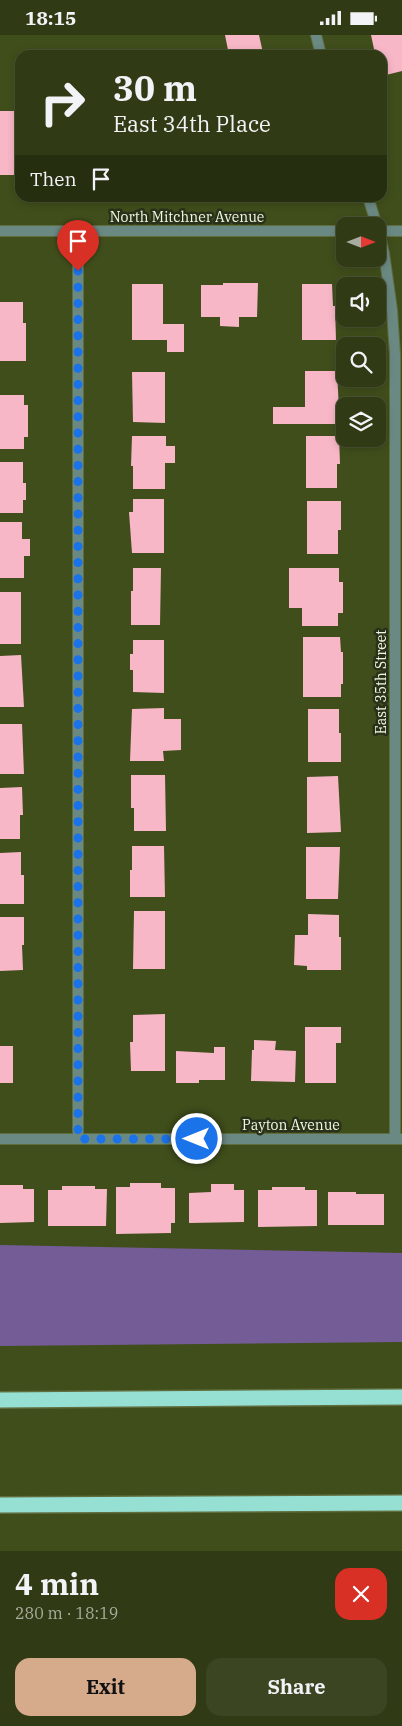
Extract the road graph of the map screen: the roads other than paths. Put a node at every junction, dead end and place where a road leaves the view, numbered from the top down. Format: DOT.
graph roads {
  1 [pos="316,35"];
  2 [pos="320,50"];
  3 [pos="370,202"];
  4 [pos="374,217"];
  5 [pos="386,230"];
  6 [pos="0,231"];
  7 [pos="78,231"];
  8 [pos="336,231"];
  9 [pos="402,231"];
  10 [pos="386,267"];
  11 [pos="0,1139"];
  12 [pos="78,1139"];
  13 [pos="399,1139"];
  14 [pos="402,1397"];
  15 [pos="0,1400"];
  16 [pos="402,1503"];
  17 [pos="0,1505"];
  1 -- 2 [label="street"];
  3 -- 4 [label="street, East 35th Street"];
  5 -- 9 [label="street"];
  6 -- 7 [label="street, North Mitchner Avenue"];
  7 -- 8 [label="street, North Mitchner Avenue"];
  7 -- 12 [label="street"];
  10 -- 13 [label="street, East 35th Street"];
  11 -- 12 [label="street, Payton Avenue"];
  12 -- 13 [label="street, Payton Avenue"];
  14 -- 15 [label="highway"];
  16 -- 17 [label="highway"];
}
